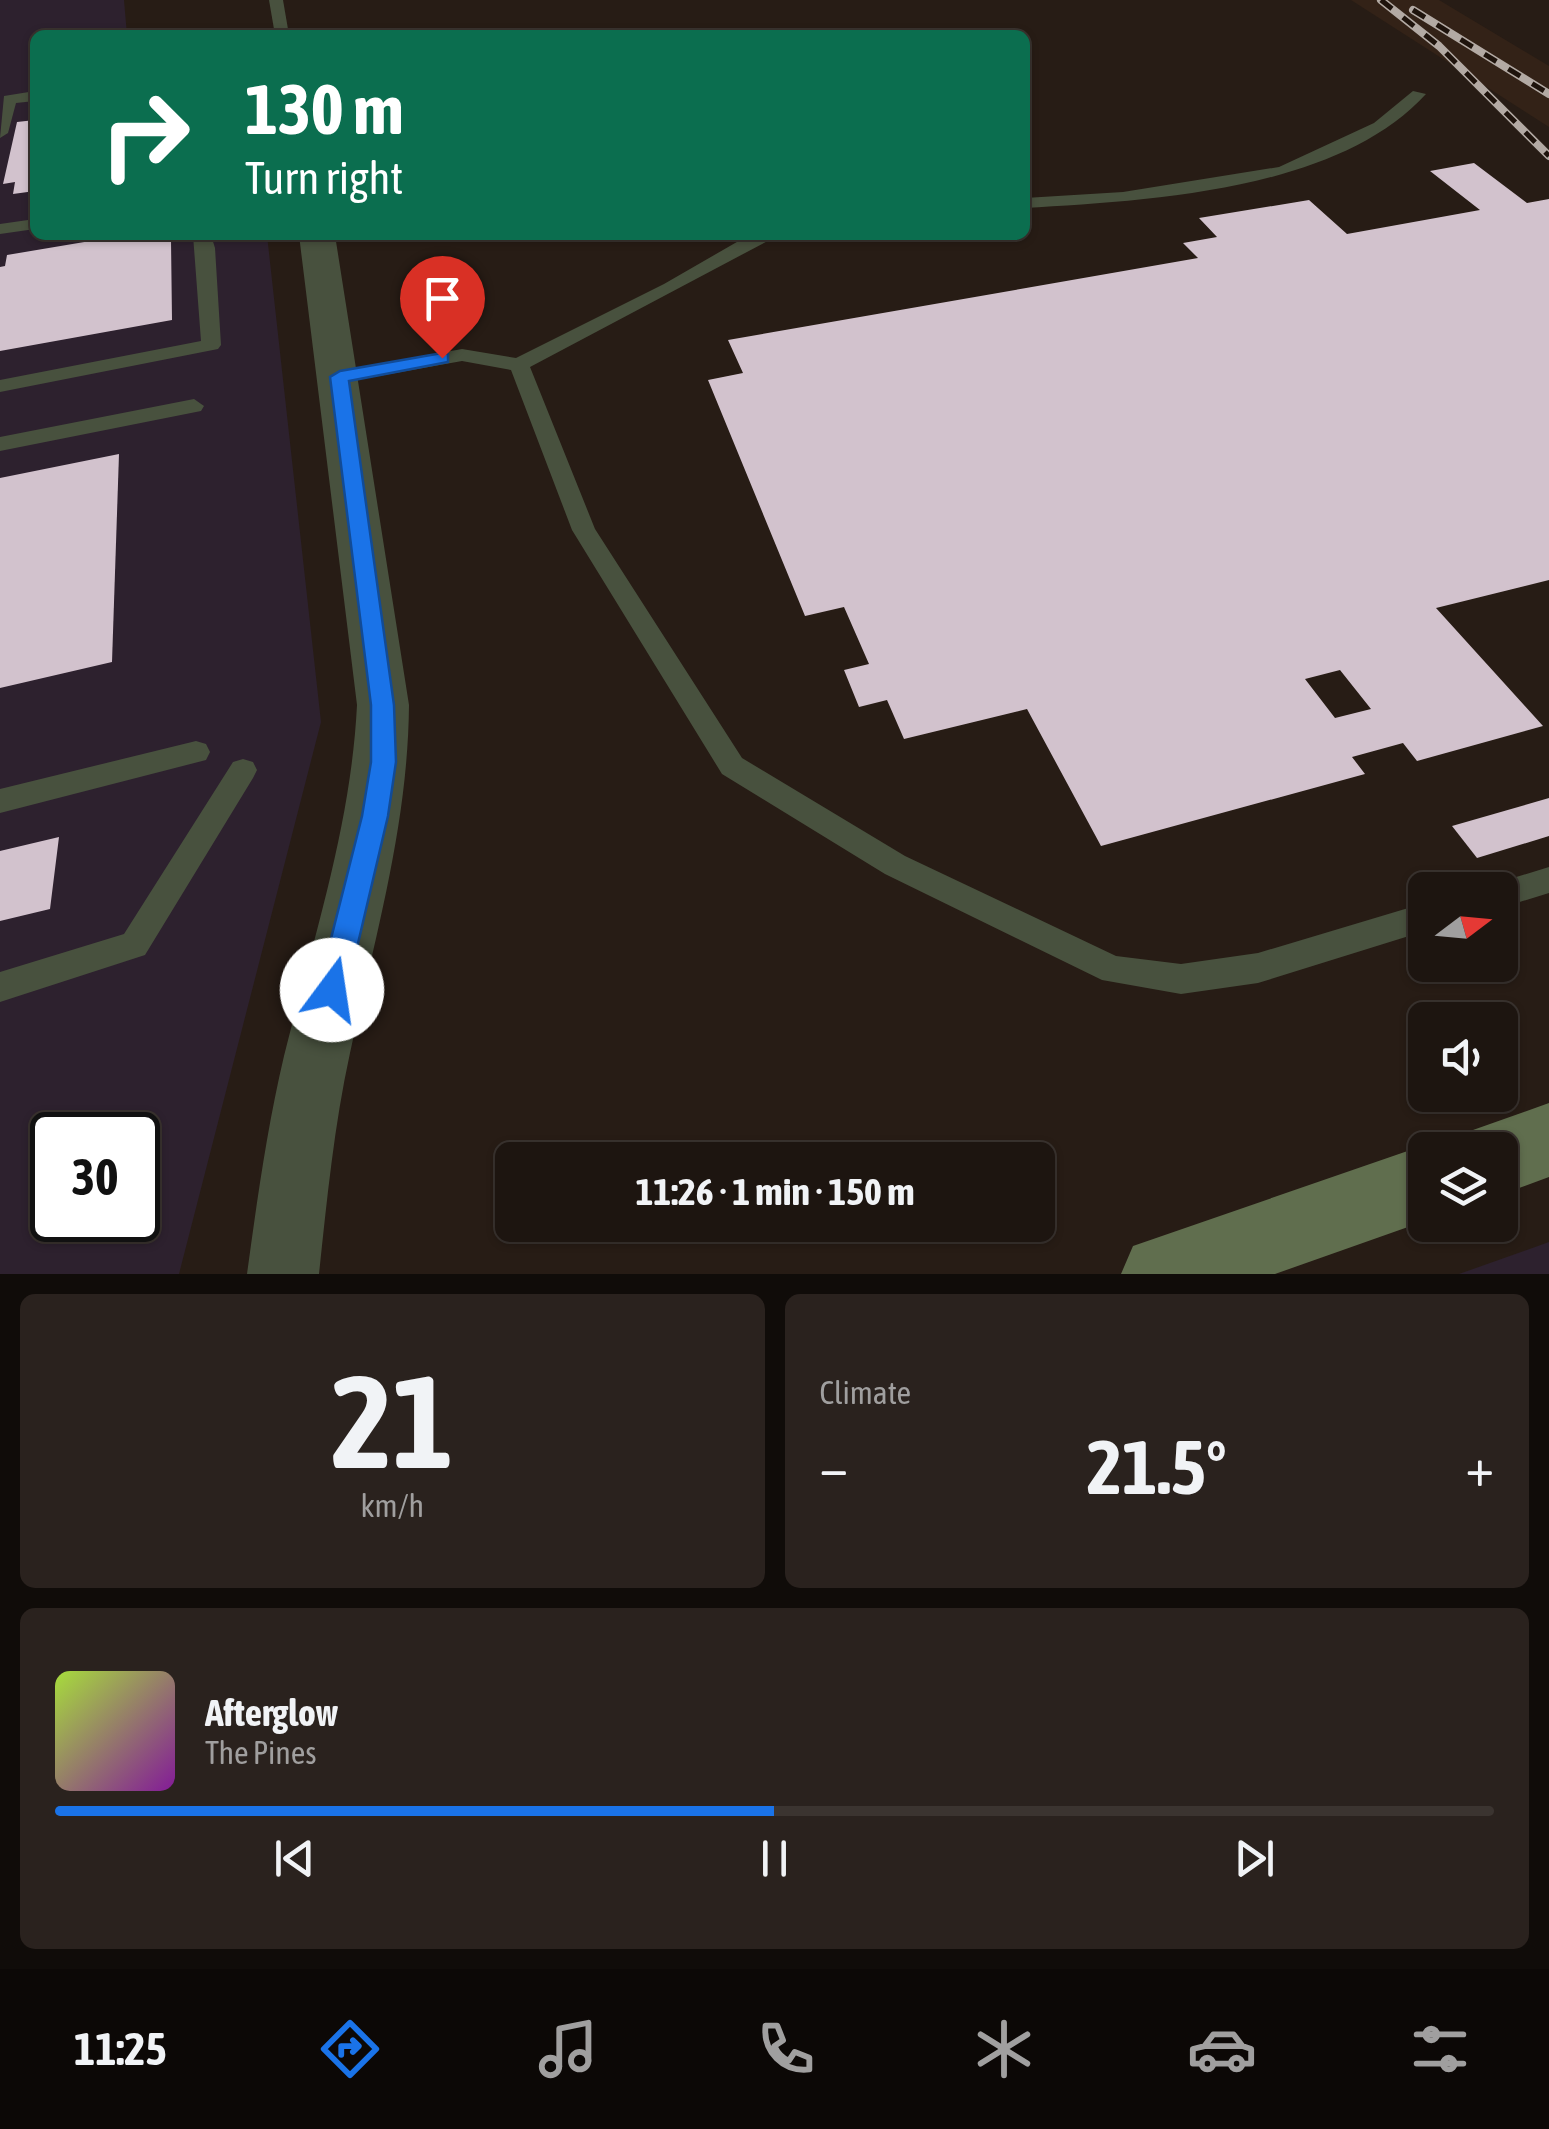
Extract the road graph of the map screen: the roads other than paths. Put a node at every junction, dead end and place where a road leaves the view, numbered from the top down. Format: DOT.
graph roads {
  1 [pos="276,0"];
  2 [pos="281,30"];
  3 [pos="1418,94"];
  4 [pos="30,96"];
  5 [pos="0,133"];
  6 [pos="1030,203"];
  7 [pos="30,225"];
  8 [pos="0,229"];
  9 [pos="204,240"];
  10 [pos="318,240"];
  11 [pos="753,240"];
  12 [pos="519,365"];
  13 [pos="340,377"];
  14 [pos="0,386"];
  15 [pos="194,406"];
  16 [pos="0,444"];
  17 [pos="196,752"];
  18 [pos="243,770"];
  19 [pos="0,802"];
  20 [pos="1549,880"];
  21 [pos="1518,889"];
  22 [pos="1408,922"];
  23 [pos="0,986"];
  24 [pos="1549,1140"];
  25 [pos="1518,1151"];
  26 [pos="1408,1189"];
  27 [pos="283,1274"];
  28 [pos="1161,1274"];
  1 -- 2 [label="lane"];
  3 -- 6 [label="lane"];
  4 -- 5 [label="lane"];
  7 -- 8 [label="lane"];
  9 -- 14 [label="lane"];
  10 -- 13 [label="street"];
  11 -- 12 [label="lane"];
  12 -- 13 [label="lane"];
  12 -- 22 [label="lane"];
  13 -- 27 [label="street"];
  15 -- 16 [label="lane"];
  17 -- 19 [label="lane"];
  18 -- 23 [label="lane"];
  20 -- 21 [label="lane"];
  24 -- 25 [label="main road"];
  26 -- 28 [label="main road"];
}
